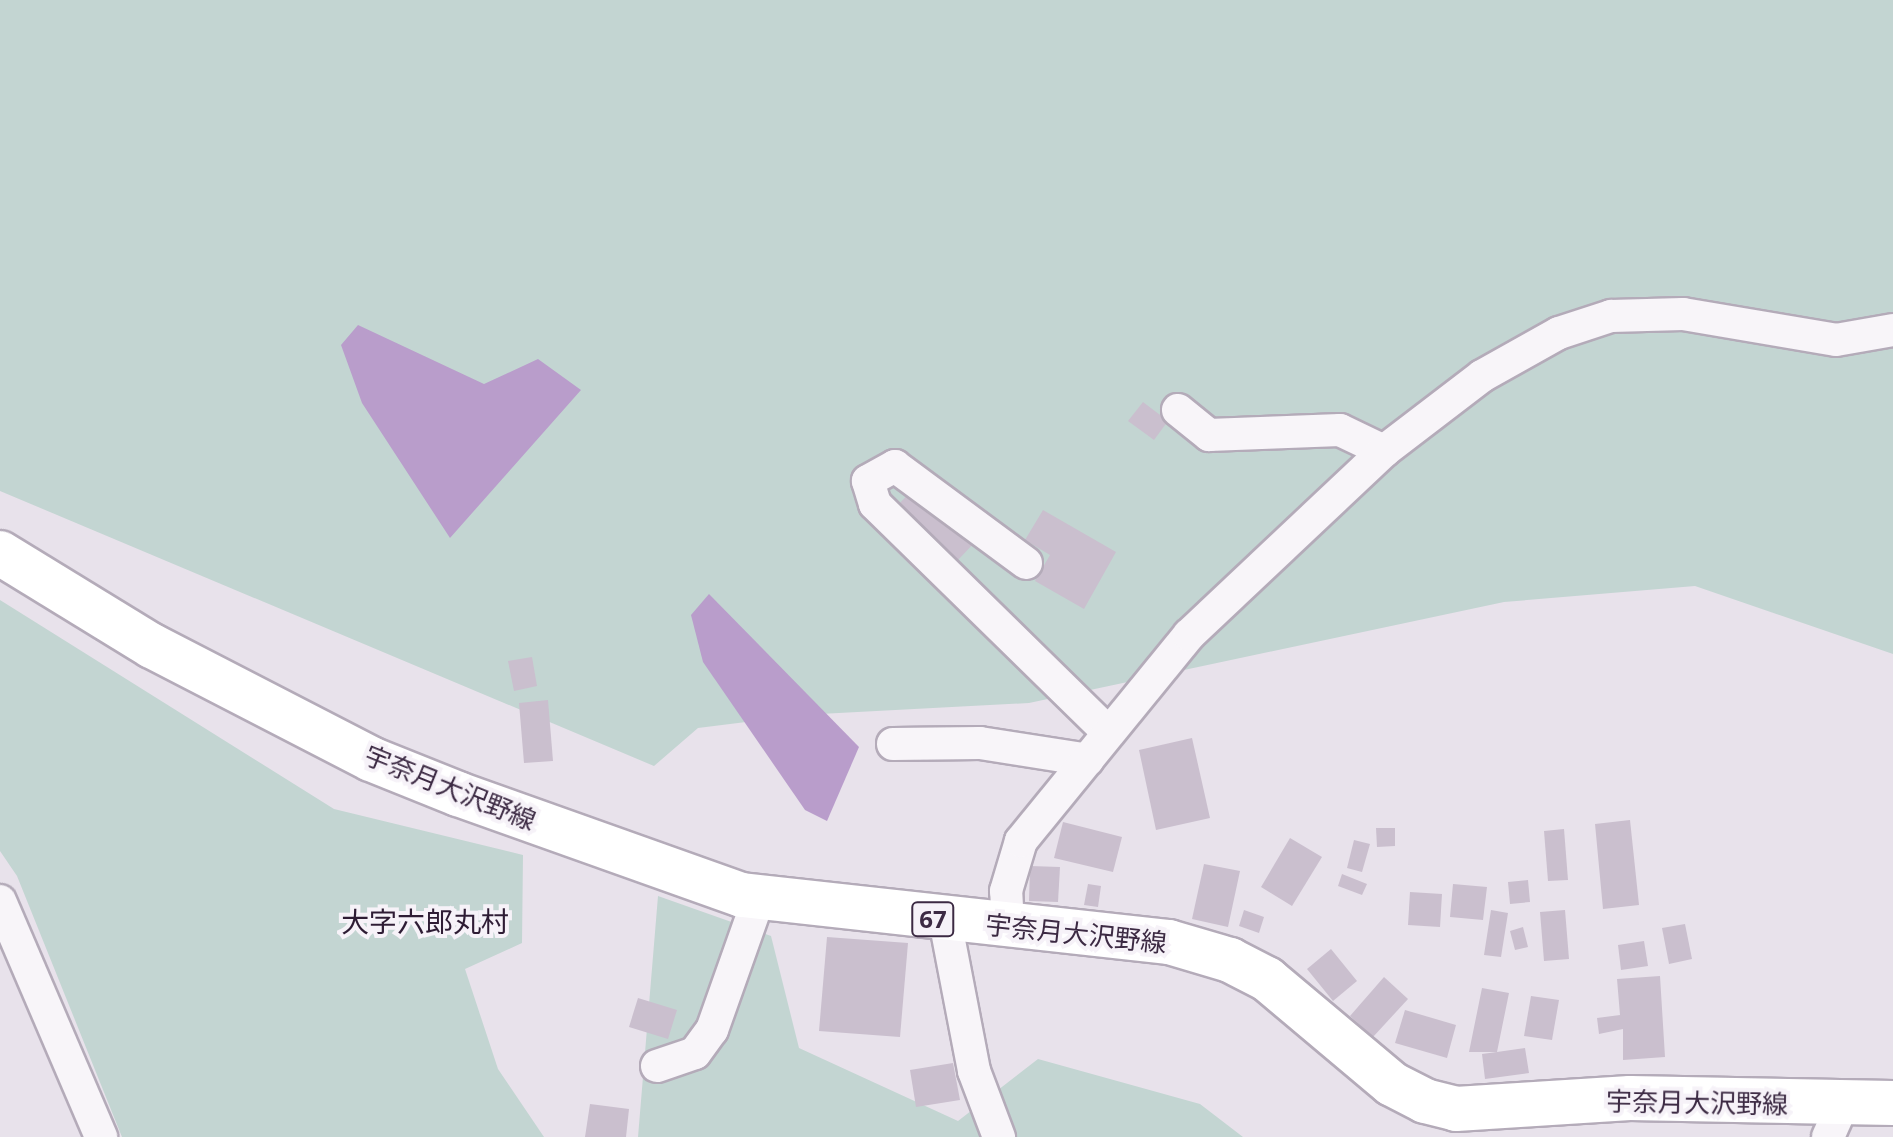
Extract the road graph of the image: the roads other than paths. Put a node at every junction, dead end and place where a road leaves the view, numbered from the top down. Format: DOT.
graph roads {
  1 [pos="1893,330"];
  2 [pos="1178,410"];
  3 [pos="1384,451"];
  4 [pos="0,553"];
  5 [pos="1026,563"];
  6 [pos="1107,731"];
  7 [pos="893,744"];
  8 [pos="1088,760"];
  9 [pos="759,897"];
  10 [pos="0,901"];
  11 [pos="945,920"];
  12 [pos="1008,926"];
  13 [pos="657,1066"];
  14 [pos="1893,1103"];
  15 [pos="1835,1121"];
  16 [pos="101,1137"];
  17 [pos="999,1137"];
  1 -- 3 [label="street"];
  2 -- 3 [label="street"];
  3 -- 6 [label="street"];
  4 -- 9 [label="main road, 宇奈月大沢野線 / 67"];
  5 -- 6 [label="street"];
  6 -- 8 [label="street"];
  7 -- 8 [label="street"];
  8 -- 12 [label="street"];
  9 -- 11 [label="main road, 宇奈月大沢野線 / 67"];
  9 -- 13 [label="street"];
  10 -- 16 [label="street"];
  11 -- 12 [label="main road, 宇奈月大沢野線 / 67"];
  11 -- 17 [label="street"];
  12 -- 15 [label="main road, 宇奈月大沢野線 / 67"];
  14 -- 15 [label="main road, 宇奈月大沢野線 / 67"];
}
